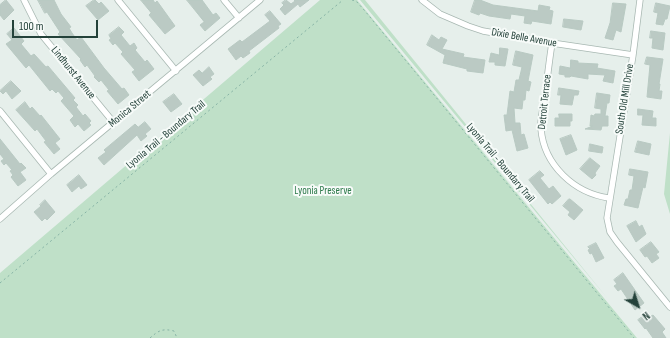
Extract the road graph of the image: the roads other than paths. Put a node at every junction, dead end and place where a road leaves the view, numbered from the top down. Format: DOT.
graph roads {
  1 [pos="24,0"];
  2 [pos="118,0"];
  3 [pos="224,0"];
  4 [pos="260,0"];
  5 [pos="422,0"];
  6 [pos="640,0"];
  7 [pos="239,18"];
  8 [pos="552,43"];
  9 [pos="633,55"];
  10 [pos="176,70"];
  11 [pos="0,111"];
  12 [pos="114,123"];
  13 [pos="51,174"];
  14 [pos="609,198"];
  15 [pos="0,219"];
  16 [pos="670,307"];
  1 -- 12 [label="street, Lindhurst Avenue"];
  2 -- 10 [label="street"];
  3 -- 7 [label="street"];
  4 -- 7 [label="street, Monica Street"];
  5 -- 8 [label="street, Dixie Belle Avenue"];
  6 -- 9 [label="street, South Old Mill Drive"];
  7 -- 10 [label="street, Monica Street"];
  8 -- 9 [label="street, Dixie Belle Avenue"];
  8 -- 14 [label="street, Detroit Terrace"];
  9 -- 14 [label="street, South Old Mill Drive"];
  10 -- 12 [label="street, Monica Street"];
  11 -- 13 [label="street"];
  12 -- 13 [label="street, Monica Street"];
  13 -- 15 [label="street, Monica Street"];
  14 -- 16 [label="street, South Old Mill Drive"];
}
